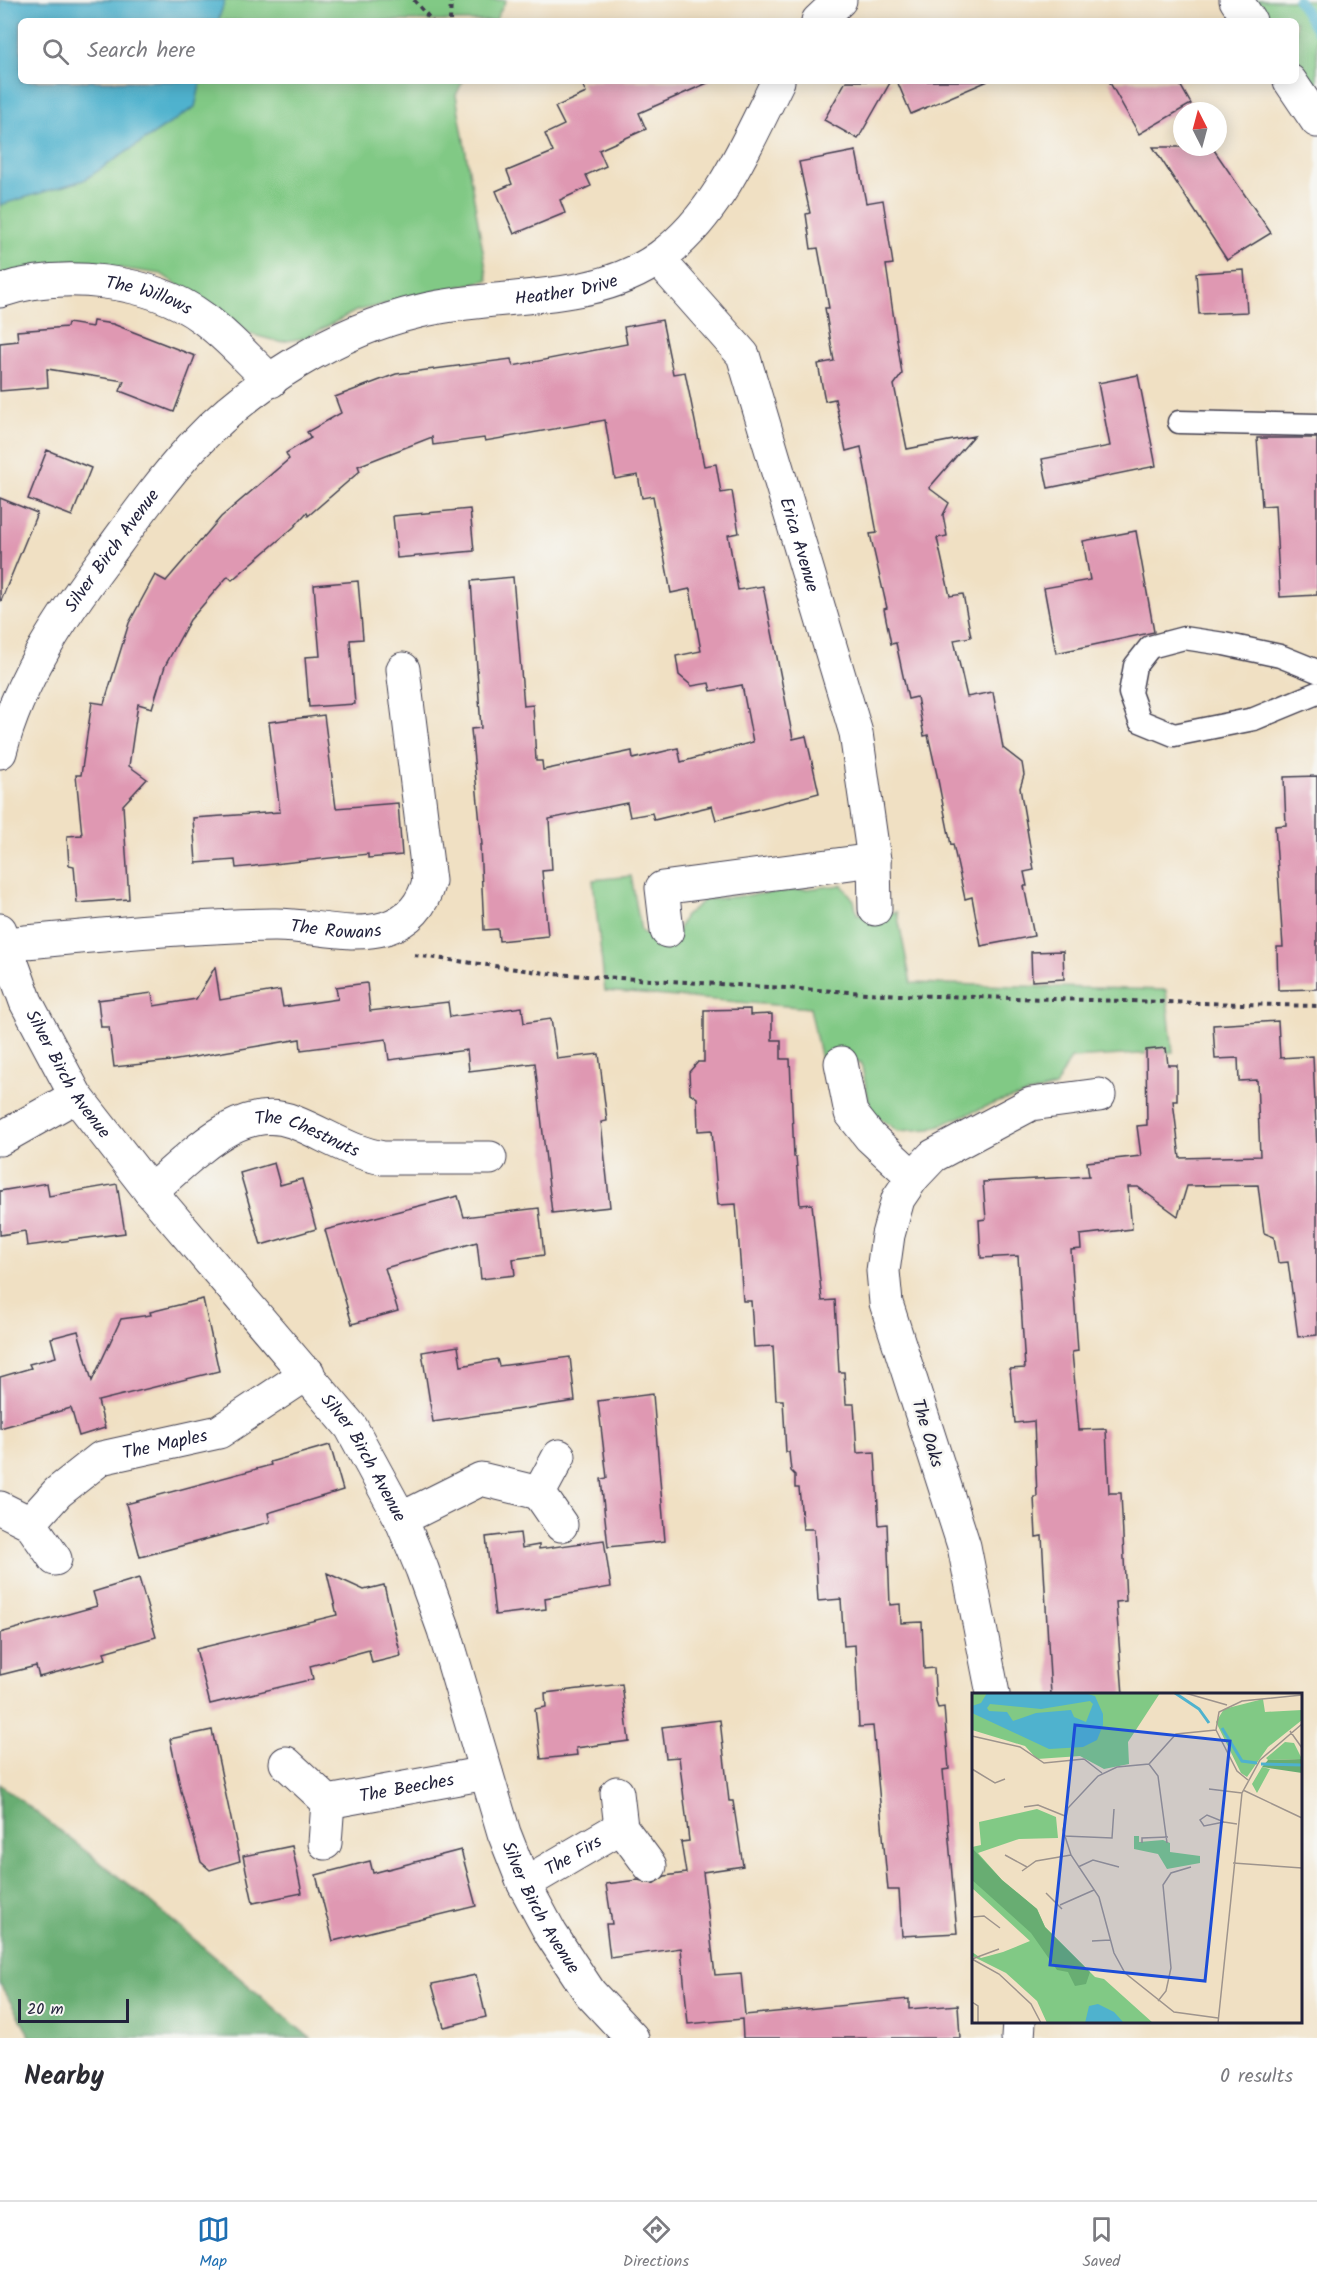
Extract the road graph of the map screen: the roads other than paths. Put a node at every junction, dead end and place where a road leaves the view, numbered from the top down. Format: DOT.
graph roads {
  1 [pos="840,0"];
  2 [pos="1236,0"];
  3 [pos="821,18"];
  4 [pos="1248,18"];
  5 [pos="777,84"];
  6 [pos="1292,84"];
  7 [pos="1317,122"];
  8 [pos="658,259"];
  9 [pos="0,291"];
  10 [pos="271,381"];
  11 [pos="1179,422"];
  12 [pos="1317,425"];
  13 [pos="403,669"];
  14 [pos="1317,671"];
  15 [pos="1317,693"];
  16 [pos="0,753"];
  17 [pos="874,860"];
  18 [pos="875,909"];
  19 [pos="667,931"];
  20 [pos="2,937"];
  21 [pos="841,1063"];
  22 [pos="1099,1095"];
  23 [pos="76,1096"];
  24 [pos="0,1138"];
  25 [pos="490,1158"];
  26 [pos="913,1177"];
  27 [pos="150,1191"];
  28 [pos="308,1373"];
  29 [pos="559,1456"];
  30 [pos="539,1493"];
  31 [pos="0,1508"];
  32 [pos="401,1519"];
  33 [pos="30,1523"];
  34 [pos="561,1525"];
  35 [pos="55,1559"];
  36 [pos="993,1693"];
  37 [pos="286,1763"];
  38 [pos="486,1773"];
  39 [pos="616,1794"];
  40 [pos="328,1802"];
  41 [pos="621,1827"];
  42 [pos="325,1843"];
  43 [pos="650,1866"];
  44 [pos="524,1884"];
  45 [pos="1019,2023"];
  46 [pos="632,2038"];
  47 [pos="1018,2038"];
  1 -- 3 [label="street"];
  2 -- 4 [label="street"];
  5 -- 8 [label="street, Heather Drive"];
  6 -- 7 [label="street"];
  8 -- 10 [label="street, Heather Drive"];
  8 -- 17 [label="street, Erica Avenue"];
  9 -- 10 [label="street, The Willows"];
  10 -- 16 [label="street, Silver Birch Avenue"];
  11 -- 12 [label="lane"];
  13 -- 20 [label="street, The Rowans"];
  14 -- 15 [label="lane"];
  17 -- 18 [label="street, Erica Avenue"];
  17 -- 19 [label="street"];
  20 -- 23 [label="street, Silver Birch Avenue"];
  21 -- 26 [label="street"];
  22 -- 26 [label="street, The Oaks"];
  23 -- 24 [label="street"];
  23 -- 27 [label="street, Silver Birch Avenue"];
  25 -- 27 [label="street, The Chestnuts"];
  26 -- 36 [label="street, The Oaks"];
  27 -- 28 [label="street, Silver Birch Avenue"];
  28 -- 32 [label="street, Silver Birch Avenue"];
  28 -- 33 [label="street, The Maples"];
  29 -- 30 [label="street"];
  30 -- 32 [label="street"];
  30 -- 34 [label="street"];
  31 -- 33 [label="street"];
  32 -- 38 [label="street, Silver Birch Avenue"];
  33 -- 35 [label="street"];
  37 -- 40 [label="street"];
  38 -- 40 [label="street, The Beeches"];
  38 -- 44 [label="street, Silver Birch Avenue"];
  39 -- 41 [label="street, The Firs"];
  40 -- 42 [label="street"];
  41 -- 43 [label="street, The Firs"];
  41 -- 44 [label="street, The Firs"];
  44 -- 46 [label="street, Silver Birch Avenue"];
  45 -- 47 [label="street"];
}
